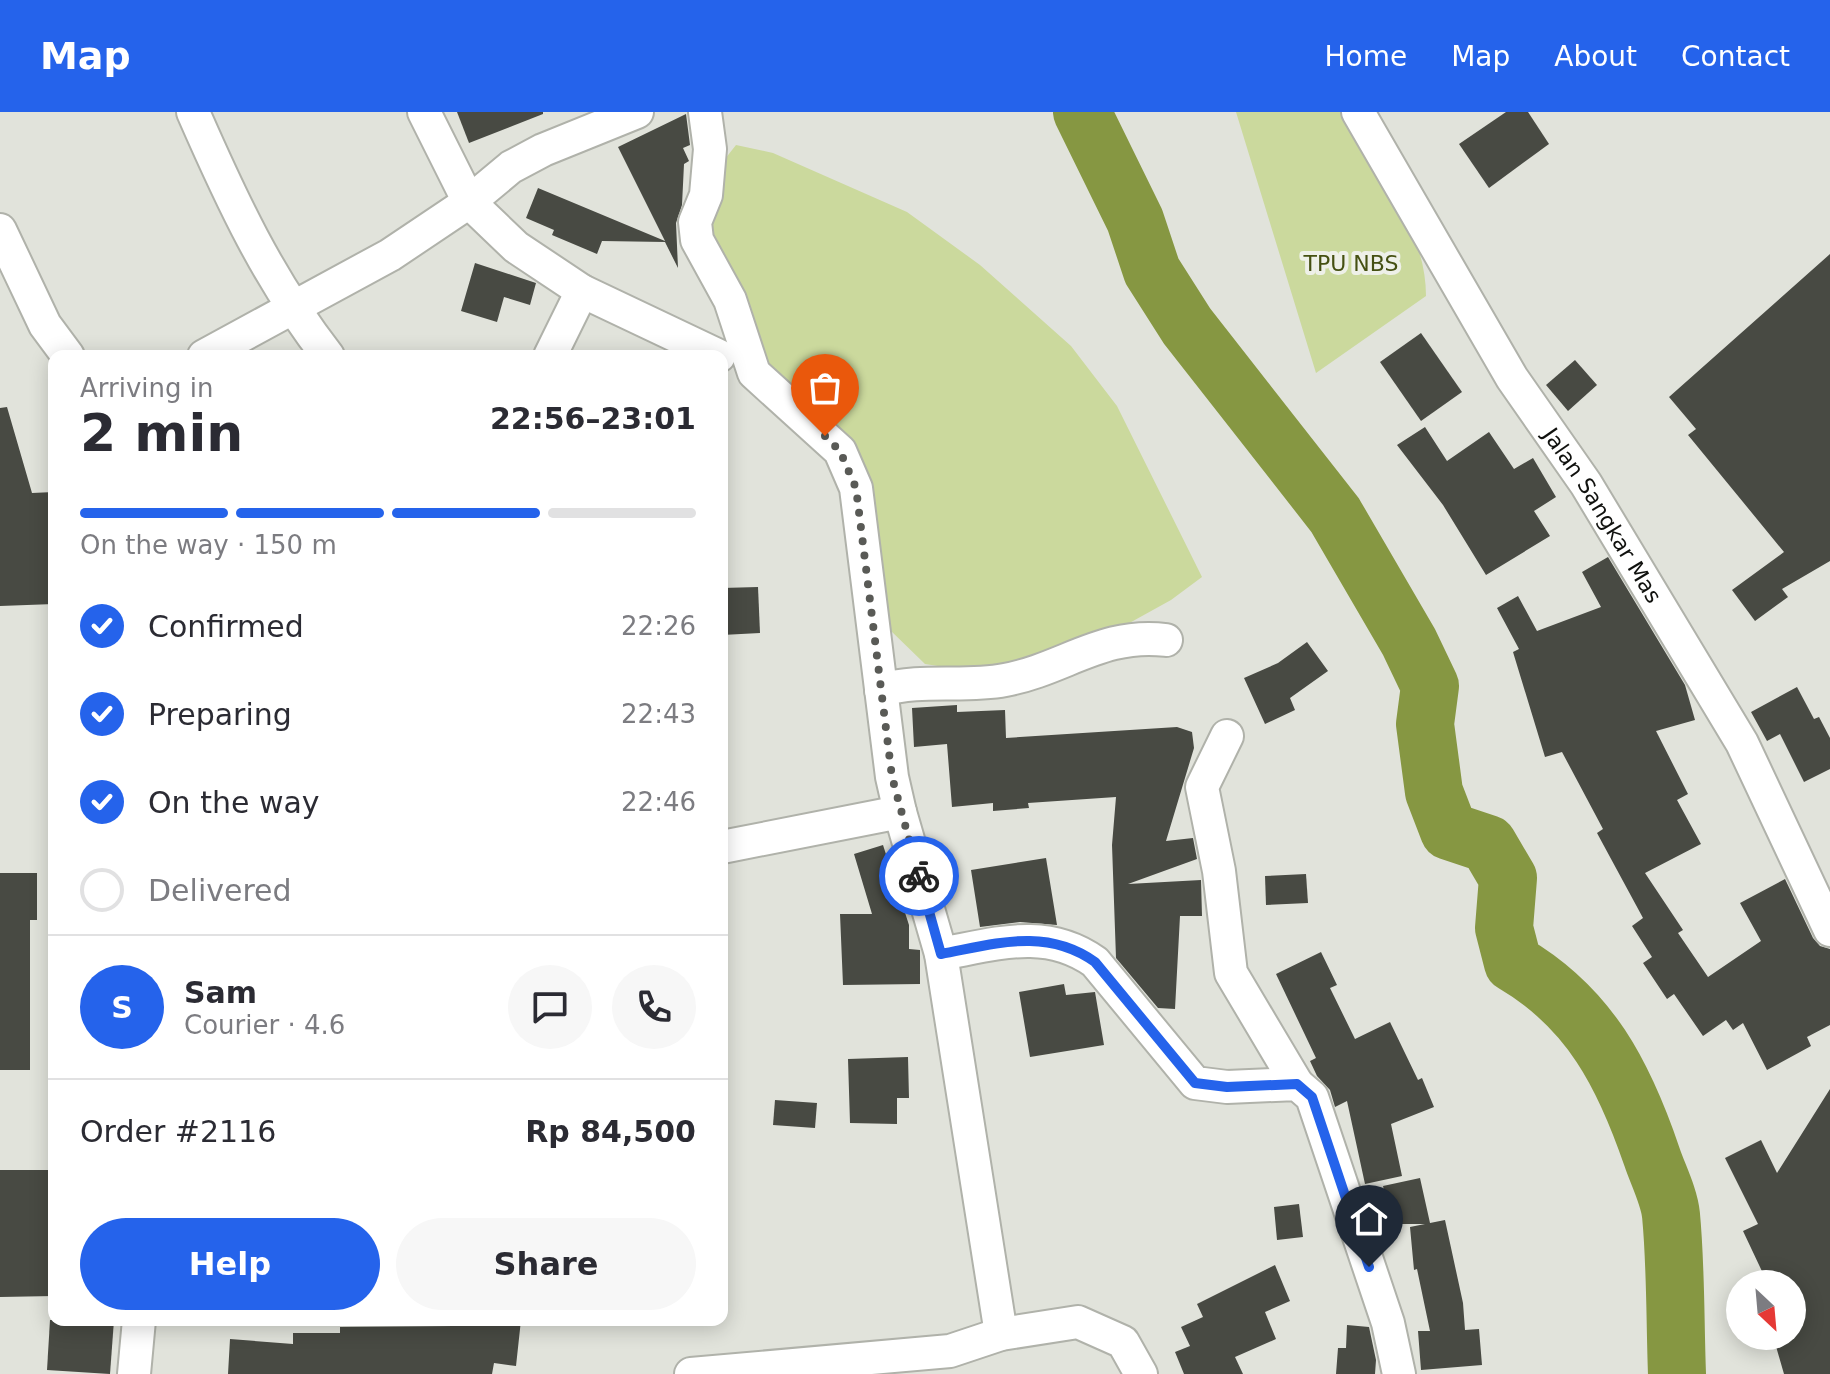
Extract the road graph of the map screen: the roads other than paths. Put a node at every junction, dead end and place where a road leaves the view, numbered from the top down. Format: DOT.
graph roads {
  1 [pos="193,112"];
  2 [pos="424,112"];
  3 [pos="637,112"];
  4 [pos="705,112"];
  5 [pos="1358,112"];
  6 [pos="469,202"];
  7 [pos="0,230"];
  8 [pos="582,291"];
  9 [pos="291,308"];
  10 [pos="64,350"];
  11 [pos="215,350"];
  12 [pos="323,350"];
  13 [pos="553,350"];
  14 [pos="705,350"];
  15 [pos="728,361"];
  16 [pos="754,373"];
  17 [pos="1166,640"];
  18 [pos="881,690"];
  19 [pos="1227,736"];
  20 [pos="900,812"];
  21 [pos="728,846"];
  22 [pos="1827,918"];
  23 [pos="941,954"];
  24 [pos="1297,1084"];
  25 [pos="138,1326"];
  26 [pos="1001,1334"];
  27 [pos="727,1371"];
  28 [pos="134,1374"];
  29 [pos="691,1374"];
  30 [pos="1141,1374"];
  31 [pos="1399,1374"];
  1 -- 9 [label="street"];
  2 -- 6 [label="street"];
  3 -- 6 [label="street"];
  4 -- 16 [label="street"];
  5 -- 22 [label="street, Jalan Sangkar Mas"];
  6 -- 8 [label="street"];
  6 -- 9 [label="street"];
  7 -- 10 [label="street"];
  8 -- 13 [label="street"];
  8 -- 14 [label="street"];
  9 -- 11 [label="street"];
  9 -- 12 [label="street"];
  15 -- 16 [label="street"];
  16 -- 18 [label="street"];
  17 -- 18 [label="street"];
  18 -- 20 [label="street"];
  19 -- 24 [label="street"];
  20 -- 21 [label="street"];
  20 -- 23 [label="street"];
  23 -- 24 [label="street"];
  23 -- 26 [label="street"];
  24 -- 31 [label="street"];
  25 -- 28 [label="street"];
  26 -- 27 [label="street"];
  26 -- 30 [label="street"];
  27 -- 29 [label="street"];
}
